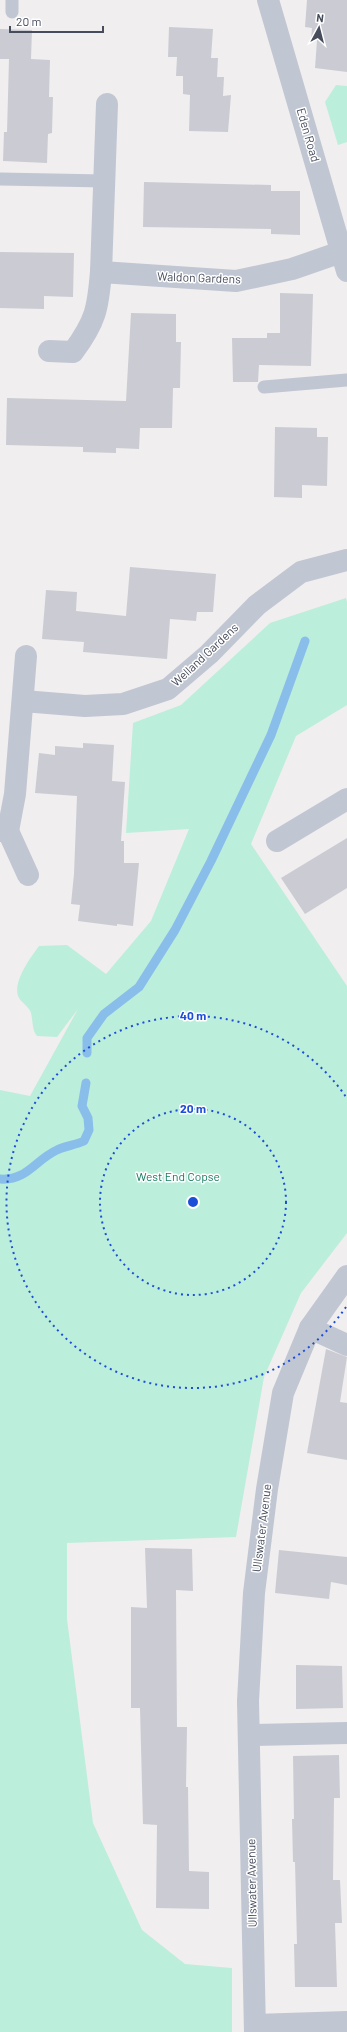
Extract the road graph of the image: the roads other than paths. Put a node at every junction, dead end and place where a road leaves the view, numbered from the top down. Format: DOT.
graph roads {
  1 [pos="268,0"];
  2 [pos="107,104"];
  3 [pos="0,179"];
  4 [pos="104,181"];
  5 [pos="341,229"];
  6 [pos="344,261"];
  7 [pos="101,272"];
  8 [pos="49,351"];
  9 [pos="347,380"];
  10 [pos="264,387"];
  11 [pos="347,560"];
  12 [pos="26,656"];
  13 [pos="23,701"];
  14 [pos="347,799"];
  15 [pos="4,831"];
  16 [pos="277,840"];
  17 [pos="28,875"];
  18 [pos="347,1276"];
  19 [pos="310,1328"];
  20 [pos="347,1345"];
  21 [pos="347,1733"];
  22 [pos="249,1735"];
  23 [pos="347,2022"];
  24 [pos="255,2028"];
  1 -- 5 [label="street, Eden Road"];
  2 -- 4 [label="street"];
  3 -- 4 [label="lane"];
  4 -- 7 [label="street"];
  5 -- 6 [label="street, Eden Road"];
  6 -- 7 [label="street, Waldon Gardens"];
  7 -- 8 [label="street"];
  9 -- 10 [label="lane"];
  11 -- 13 [label="street, Welland Gardens"];
  12 -- 13 [label="street"];
  13 -- 15 [label="street"];
  14 -- 16 [label="street"];
  15 -- 17 [label="street"];
  18 -- 19 [label="street, Ullswater Avenue"];
  19 -- 20 [label="street"];
  19 -- 22 [label="street, Ullswater Avenue"];
  21 -- 22 [label="street"];
  22 -- 24 [label="street, Ullswater Avenue"];
  23 -- 24 [label="street"];
}
